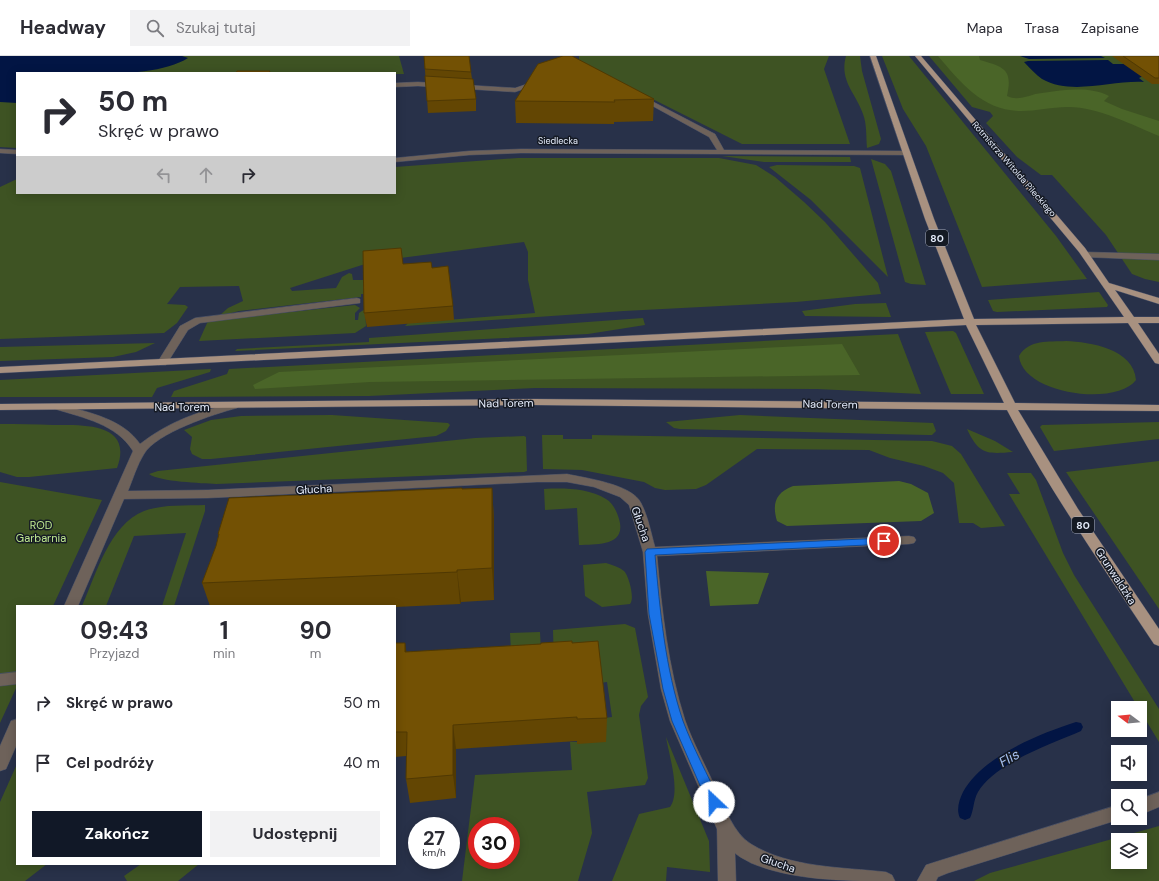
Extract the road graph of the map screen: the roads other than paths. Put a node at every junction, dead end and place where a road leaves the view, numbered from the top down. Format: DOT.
graph roads {
  1 [pos="873,56"];
  2 [pos="918,56"];
  3 [pos="542,80"];
  4 [pos="396,85"];
  5 [pos="635,94"];
  6 [pos="0,151"];
  7 [pos="16,152"];
  8 [pos="722,152"];
  9 [pos="908,153"];
  10 [pos="396,160"];
  11 [pos="1086,255"];
  12 [pos="1159,257"];
  13 [pos="1108,285"];
  14 [pos="357,301"];
  15 [pos="1159,301"];
  16 [pos="1159,320"];
  17 [pos="1133,321"];
  18 [pos="969,322"];
  19 [pos="1159,361"];
  20 [pos="162,363"];
  21 [pos="0,370"];
  22 [pos="233,406"];
  23 [pos="0,407"];
  24 [pos="59,407"];
  25 [pos="1012,408"];
  26 [pos="1159,408"];
  27 [pos="139,451"];
  28 [pos="120,495"];
  29 [pos="909,540"];
  30 [pos="650,552"];
  31 [pos="71,605"];
  32 [pos="1159,640"];
  33 [pos="16,678"];
  34 [pos="0,680"];
  35 [pos="16,728"];
  36 [pos="0,764"];
  37 [pos="1159,799"];
  38 [pos="1147,804"];
  39 [pos="1111,815"];
  40 [pos="726,829"];
  41 [pos="727,881"];
  42 [pos="886,881"];
  43 [pos="926,881"];
  1 -- 9 [label="main road, 80"];
  2 -- 11 [label="main road, Rotmistrza Witolda Pileckiego"];
  3 -- 4 [label="street"];
  5 -- 8 [label="street"];
  6 -- 7 [label="street"];
  8 -- 9 [label="street, Siedlecka"];
  8 -- 10 [label="street, Siedlecka"];
  9 -- 18 [label="main road, 80"];
  11 -- 12 [label="street"];
  11 -- 13 [label="main road, Rotmistrza Witolda Pileckiego"];
  13 -- 15 [label="main road"];
  13 -- 17 [label="main road, Rotmistrza Witolda Pileckiego"];
  14 -- 20 [label="street"];
  16 -- 17 [label="main road"];
  17 -- 18 [label="main road"];
  17 -- 19 [label="main road, Rotmistrza Witolda Pileckiego"];
  18 -- 20 [label="main road"];
  18 -- 25 [label="main road, 80"];
  20 -- 21 [label="main road"];
  22 -- 24 [label="main road, Nad Torem"];
  22 -- 25 [label="main road, Nad Torem"];
  22 -- 27 [label="street"];
  23 -- 24 [label="main road, Nad Torem"];
  24 -- 27 [label="street"];
  25 -- 26 [label="main road, Nad Torem"];
  25 -- 32 [label="main road, Grunwaldzka / 80"];
  27 -- 28 [label="street"];
  28 -- 30 [label="street, Głucha"];
  28 -- 31 [label="street"];
  29 -- 30 [label="street"];
  30 -- 40 [label="street, Głucha"];
  33 -- 34 [label="street"];
  35 -- 36 [label="street"];
  37 -- 38 [label="street"];
  39 -- 43 [label="street"];
  40 -- 41 [label="street"];
  40 -- 42 [label="street, Głucha"];
}
